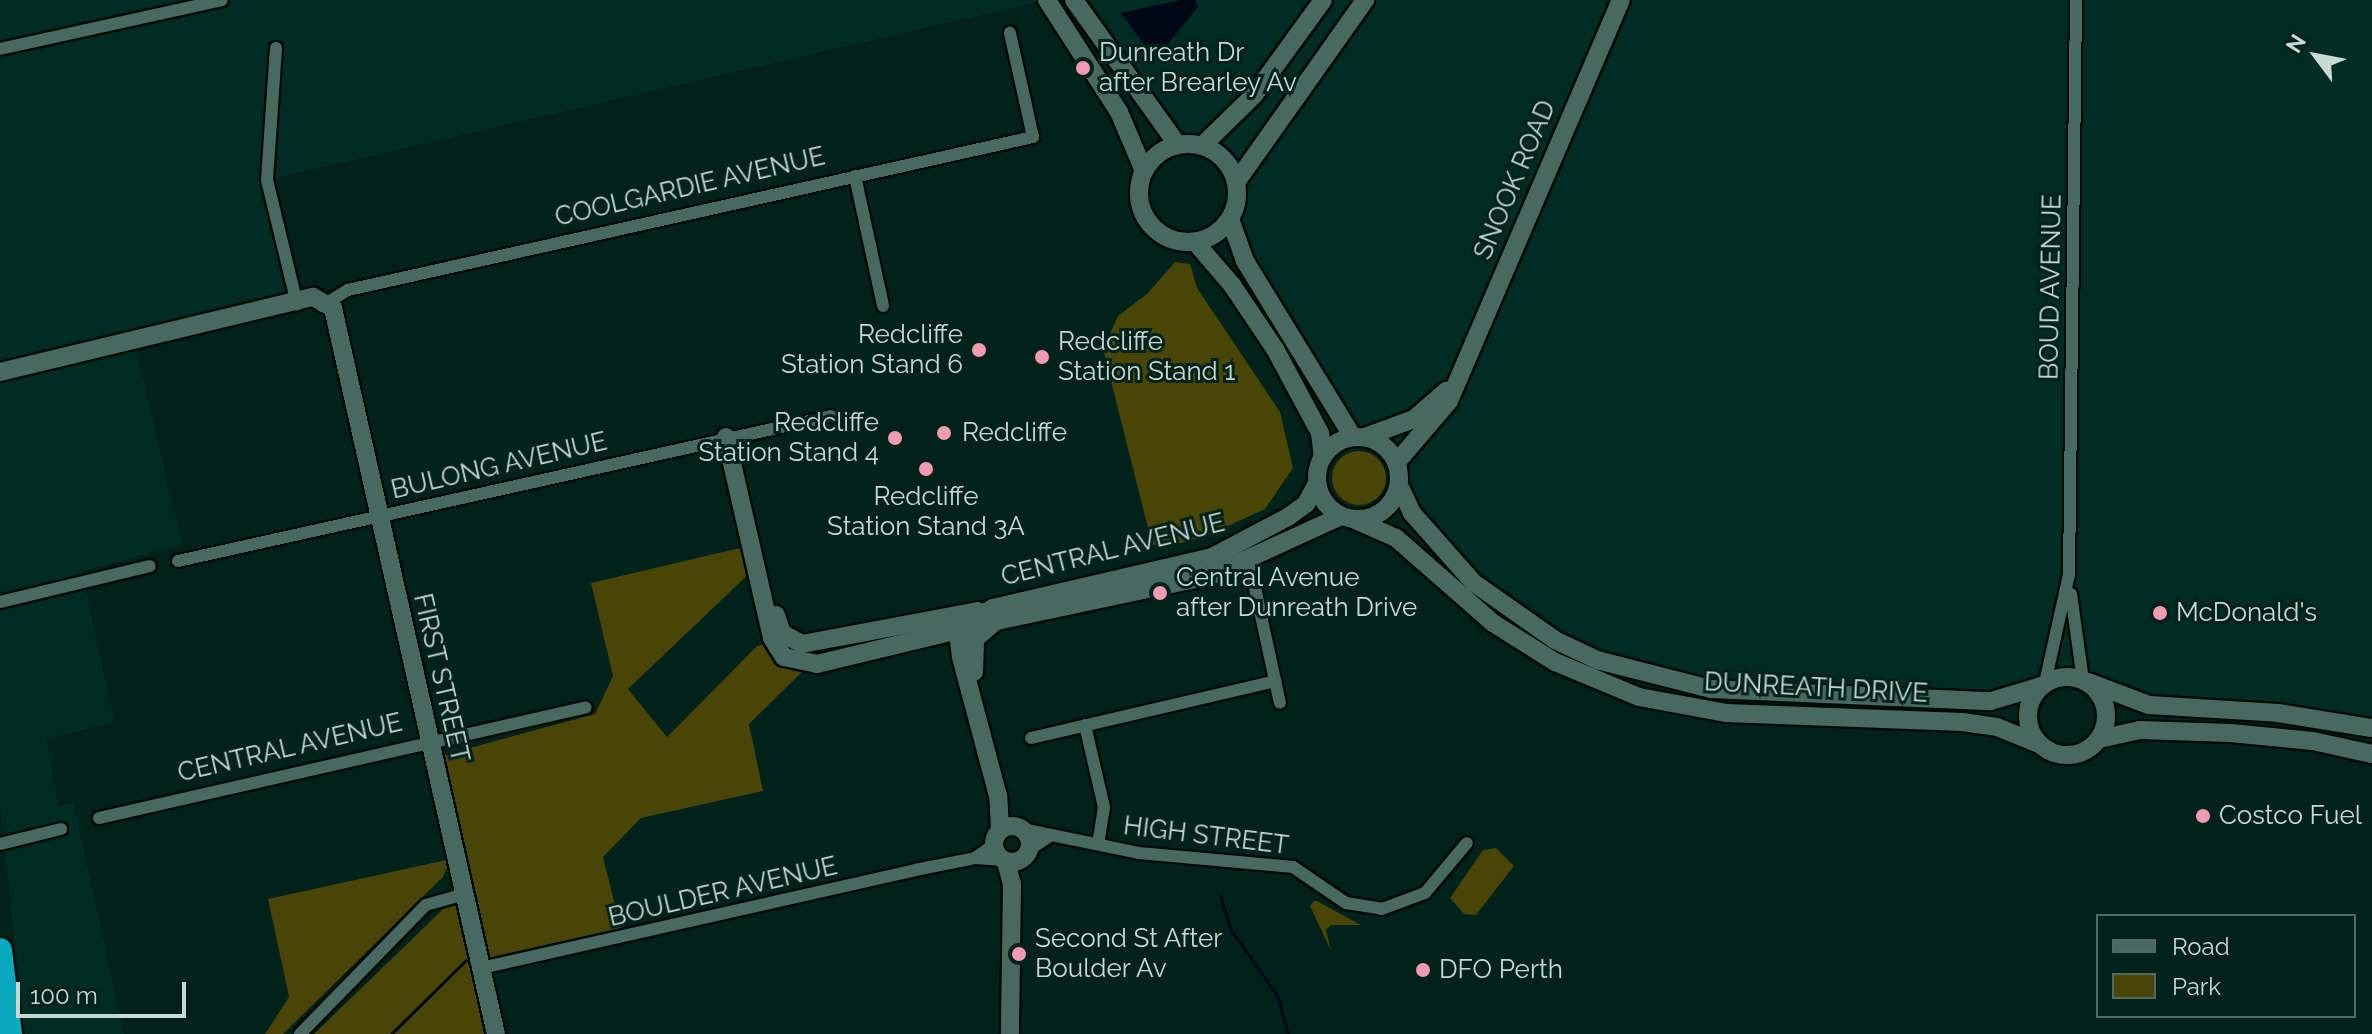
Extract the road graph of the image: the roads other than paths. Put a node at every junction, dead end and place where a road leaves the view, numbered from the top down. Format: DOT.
graph roads {
  1 [pos="222,0"];
  2 [pos="1047,0"];
  3 [pos="1074,0"];
  4 [pos="1323,0"];
  5 [pos="1365,0"];
  6 [pos="1621,0"];
  7 [pos="2076,0"];
  8 [pos="1010,33"];
  9 [pos="276,48"];
  10 [pos="0,49"];
  11 [pos="1177,144"];
  12 [pos="1203,145"];
  13 [pos="1144,171"];
  14 [pos="855,176"];
  15 [pos="1237,181"];
  16 [pos="1230,219"];
  17 [pos="1195,242"];
  18 [pos="297,304"];
  19 [pos="326,306"];
  20 [pos="883,306"];
  21 [pos="2,370"];
  22 [pos="1456,380"];
  23 [pos="831,416"];
  24 [pos="731,436"];
  25 [pos="1359,437"];
  26 [pos="1323,457"];
  27 [pos="1397,462"];
  28 [pos="1317,483"];
  29 [pos="1399,485"];
  30 [pos="376,516"];
  31 [pos="1347,517"];
  32 [pos="1249,560"];
  33 [pos="178,561"];
  34 [pos="150,566"];
  35 [pos="2069,575"];
  36 [pos="0,602"];
  37 [pos="995,614"];
  38 [pos="936,621"];
  39 [pos="965,639"];
  40 [pos="909,642"];
  41 [pos="1275,681"];
  42 [pos="2085,681"];
  43 [pos="2043,685"];
  44 [pos="1280,703"];
  45 [pos="586,707"];
  46 [pos="1085,725"];
  47 [pos="2372,728"];
  48 [pos="1031,738"];
  49 [pos="2099,739"];
  50 [pos="429,743"];
  51 [pos="2039,744"];
  52 [pos="2372,754"];
  53 [pos="99,818"];
  54 [pos="61,829"];
  55 [pos="1047,838"];
  56 [pos="1467,843"];
  57 [pos="0,844"];
  58 [pos="1098,844"];
  59 [pos="1010,845"];
  60 [pos="464,894"];
  61 [pos="1,958"];
  62 [pos="481,968"];
  63 [pos="2,1034"];
  64 [pos="10,1034"];
  65 [pos="300,1034"];
  66 [pos="496,1034"];
  67 [pos="1010,1034"];
  1 -- 10 [label="street"];
  2 -- 13 [label="main road"];
  3 -- 11 [label="main road"];
  4 -- 12 [label="main road"];
  5 -- 15 [label="main road"];
  6 -- 22 [label="main road, SNOOK ROAD"];
  7 -- 35 [label="street, BOUD AVENUE"];
  8 -- 14 [label="street, COOLGARDIE AVENUE"];
  9 -- 18 [label="street"];
  11 -- 12 [label="main road"];
  11 -- 13 [label="main road"];
  12 -- 15 [label="main road"];
  13 -- 17 [label="main road"];
  14 -- 19 [label="street, COOLGARDIE AVENUE"];
  14 -- 20 [label="street"];
  15 -- 16 [label="main road"];
  16 -- 17 [label="main road"];
  16 -- 25 [label="main road"];
  17 -- 26 [label="main road"];
  18 -- 19 [label="main road, COOLGARDIE AVENUE"];
  18 -- 21 [label="main road, COOLGARDIE AVENUE"];
  19 -- 30 [label="main road, FIRST STREET"];
  22 -- 25 [label="main road, SNOOK ROAD"];
  22 -- 27 [label="main road, SNOOK ROAD"];
  23 -- 24 [label="street, BULONG AVENUE"];
  24 -- 30 [label="street, BULONG AVENUE"];
  24 -- 38 [label="main road, CENTRAL AVENUE"];
  24 -- 40 [label="main road, CENTRAL AVENUE"];
  25 -- 26 [label="main road"];
  25 -- 27 [label="main road"];
  26 -- 28 [label="main road"];
  27 -- 29 [label="main road"];
  28 -- 31 [label="main road"];
  28 -- 37 [label="main road, CENTRAL AVENUE"];
  29 -- 31 [label="main road"];
  29 -- 43 [label="main road, DUNREATH DRIVE"];
  30 -- 33 [label="street, BULONG AVENUE"];
  30 -- 50 [label="main road, FIRST STREET"];
  31 -- 32 [label="main road, CENTRAL AVENUE"];
  31 -- 51 [label="main road, DUNREATH DRIVE"];
  32 -- 37 [label="main road, CENTRAL AVENUE"];
  32 -- 41 [label="street"];
  34 -- 36 [label="street"];
  35 -- 42 [label="street, BOUD AVENUE"];
  35 -- 43 [label="street, BOUD AVENUE"];
  37 -- 38 [label="main road, CENTRAL AVENUE"];
  37 -- 39 [label="main road, CENTRAL AVENUE"];
  38 -- 39 [label="main road"];
  39 -- 40 [label="main road, CENTRAL AVENUE"];
  39 -- 40 [label="main road, CENTRAL AVENUE"];
  39 -- 59 [label="main road"];
  41 -- 44 [label="street"];
  41 -- 46 [label="street"];
  42 -- 43 [label="main road"];
  42 -- 47 [label="main road"];
  42 -- 49 [label="main road"];
  43 -- 51 [label="main road"];
  45 -- 50 [label="street, CENTRAL AVENUE"];
  46 -- 48 [label="street"];
  46 -- 58 [label="street"];
  49 -- 51 [label="main road"];
  49 -- 52 [label="main road"];
  50 -- 53 [label="street, CENTRAL AVENUE"];
  50 -- 60 [label="main road, FIRST STREET"];
  54 -- 57 [label="street"];
  55 -- 58 [label="street, HIGH STREET"];
  55 -- 59 [label="street, HIGH STREET"];
  55 -- 59 [label="street"];
  56 -- 58 [label="street, HIGH STREET"];
  59 -- 62 [label="street, BOULDER AVENUE"];
  59 -- 67 [label="main road"];
  60 -- 62 [label="main road, FIRST STREET"];
  60 -- 65 [label="street"];
  61 -- 63 [label="highway"];
  61 -- 64 [label="highway"];
  62 -- 66 [label="main road, FIRST STREET"];
}
